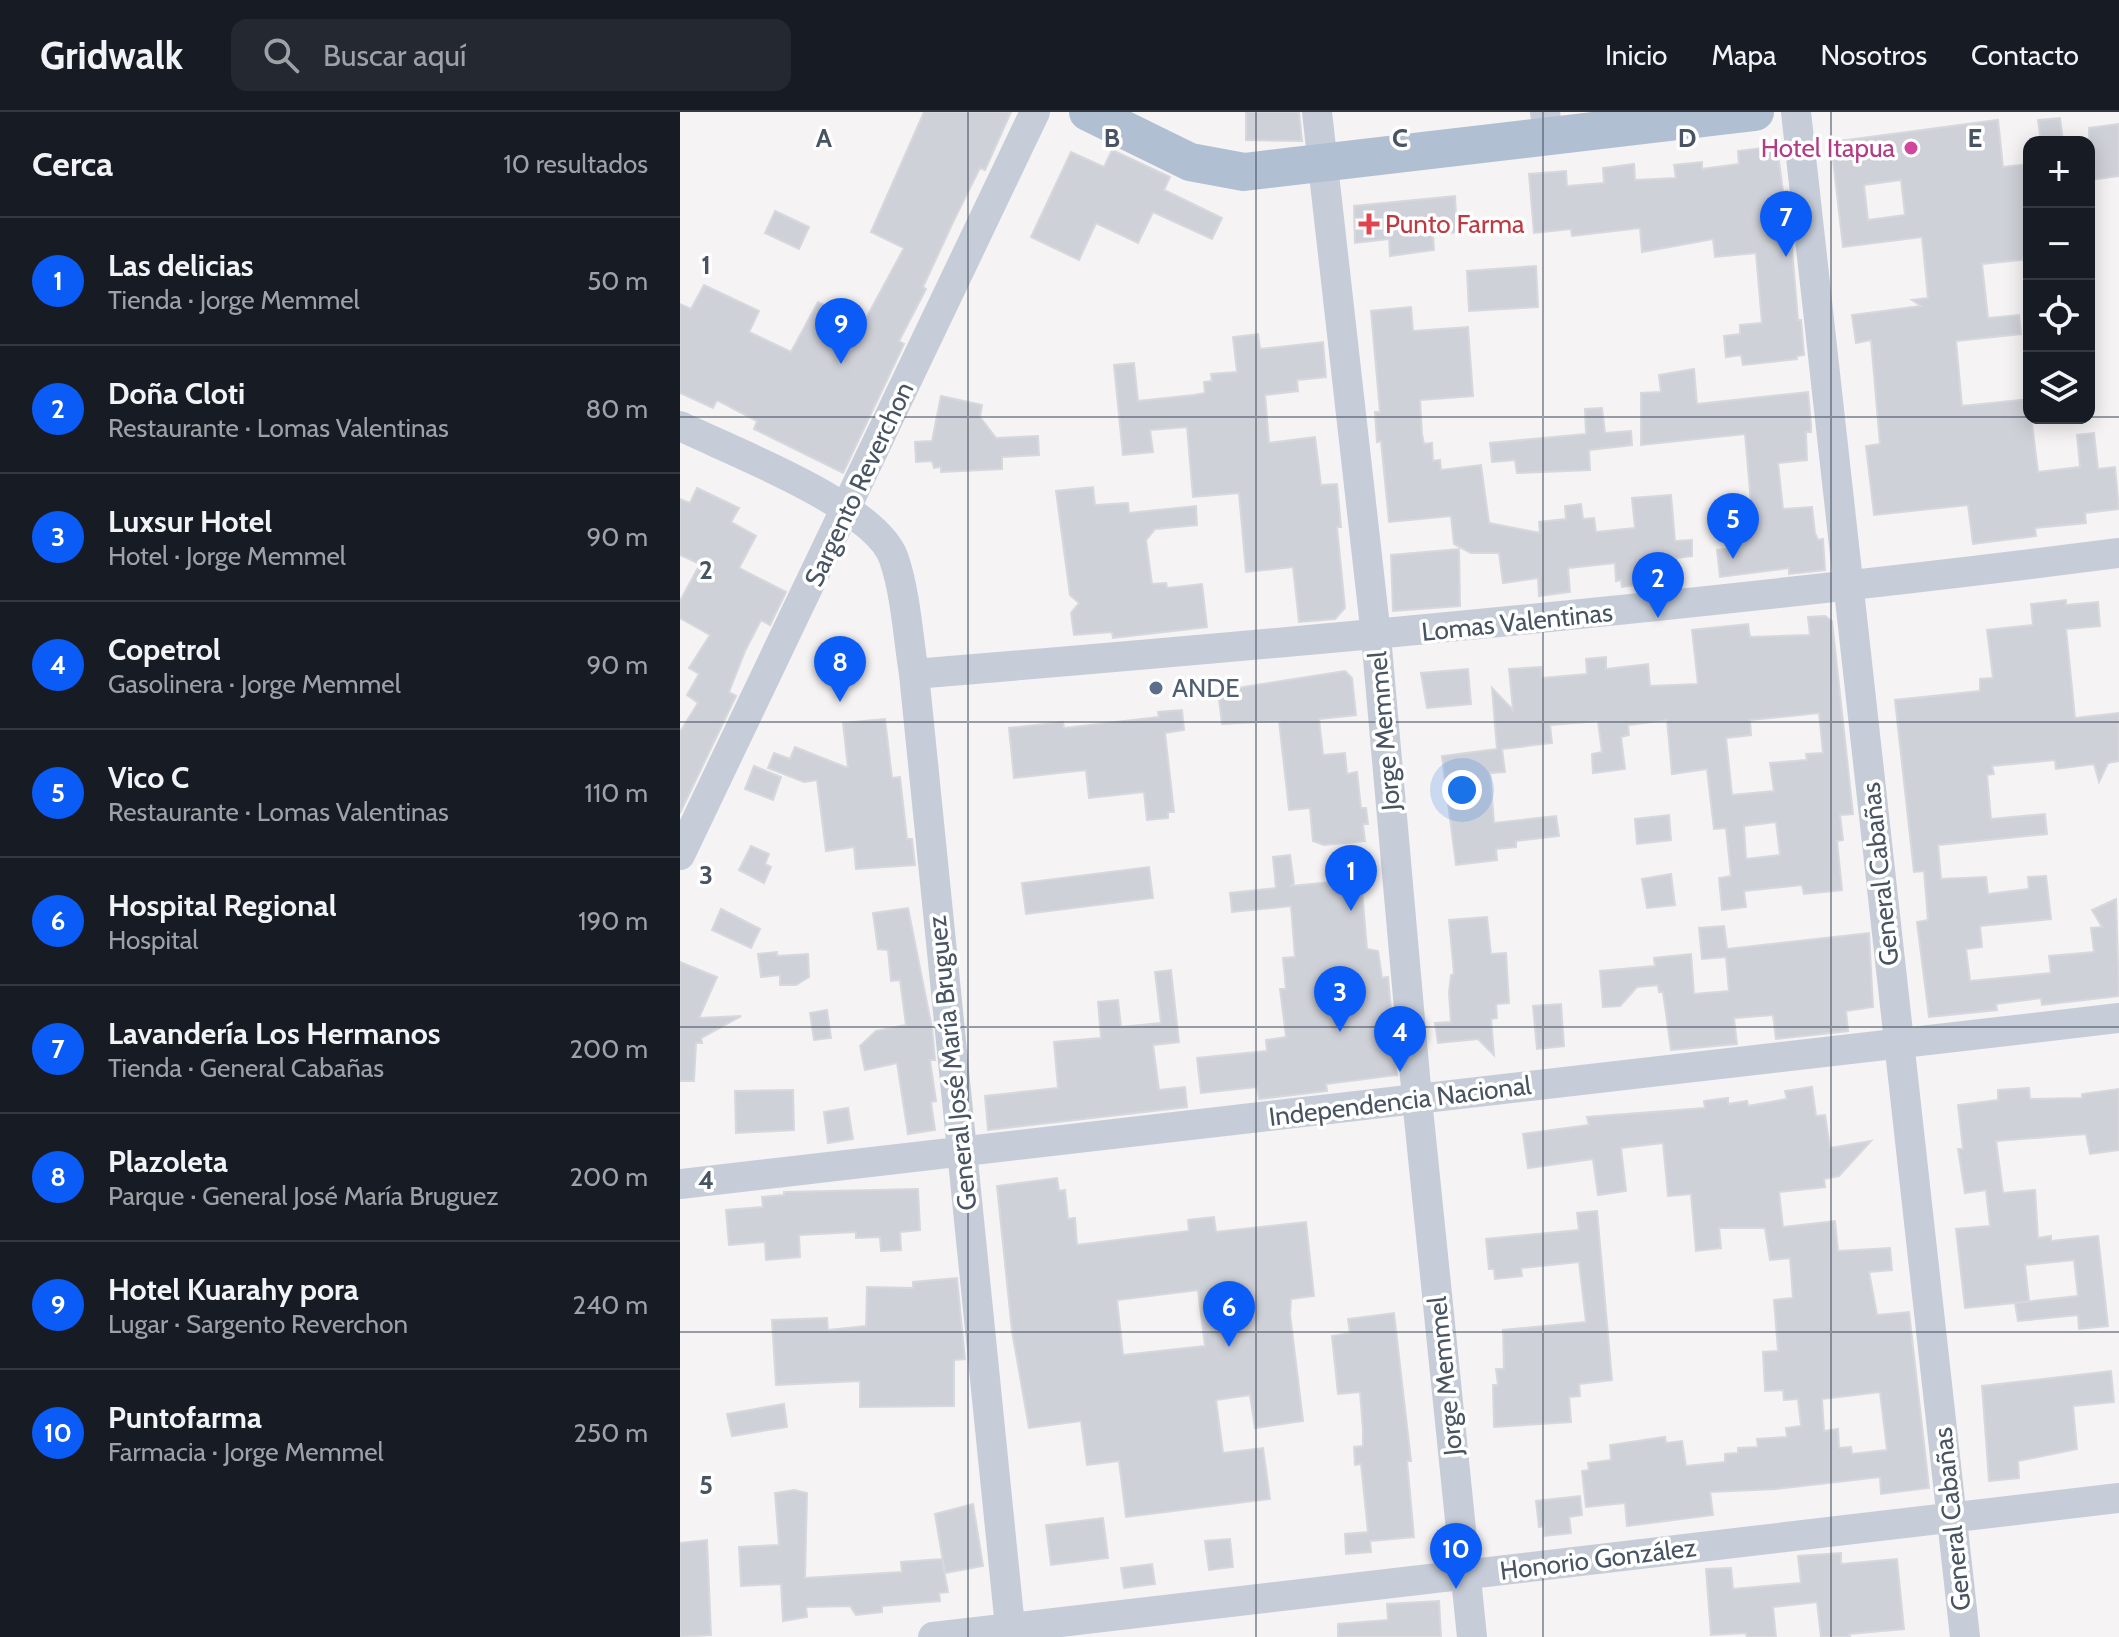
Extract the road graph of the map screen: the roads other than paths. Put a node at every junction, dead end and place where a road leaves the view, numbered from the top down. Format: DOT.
graph roads {
  1 [pos="1035,112"];
  2 [pos="1088,112"];
  3 [pos="1317,112"];
  4 [pos="1755,112"];
  5 [pos="1796,112"];
  6 [pos="1620,120"];
  7 [pos="1546,125"];
  8 [pos="1322,165"];
  9 [pos="680,426"];
  10 [pos="848,508"];
  11 [pos="2119,553"];
  12 [pos="1849,588"];
  13 [pos="1376,636"];
  14 [pos="914,674"];
  15 [pos="680,855"];
  16 [pos="2119,1018"];
  17 [pos="1899,1044"];
  18 [pos="1417,1099"];
  19 [pos="960,1152"];
  20 [pos="680,1184"];
  21 [pos="2119,1498"];
  22 [pos="1952,1517"];
  23 [pos="1465,1575"];
  24 [pos="1010,1632"];
  25 [pos="933,1637"];
  26 [pos="1472,1637"];
  27 [pos="1965,1637"];
  1 -- 10 [label="street, Sargento Reverchon"];
  2 -- 8 [label="main road"];
  3 -- 8 [label="street, Jorge Memmel"];
  4 -- 6 [label="main road"];
  5 -- 12 [label="street, General Cabañas"];
  6 -- 7 [label="main road"];
  7 -- 8 [label="main road"];
  8 -- 13 [label="street, Jorge Memmel"];
  9 -- 10 [label="street, General José María Bruguez"];
  10 -- 14 [label="street, General José María Bruguez"];
  10 -- 15 [label="street, Sargento Reverchon"];
  11 -- 12 [label="street, Lomas Valentinas"];
  12 -- 13 [label="street, Lomas Valentinas"];
  12 -- 17 [label="street, General Cabañas"];
  13 -- 14 [label="street, Lomas Valentinas"];
  13 -- 18 [label="street, Jorge Memmel"];
  14 -- 19 [label="street, General José María Bruguez"];
  16 -- 17 [label="street, Independencia Nacional"];
  17 -- 18 [label="street, Independencia Nacional"];
  17 -- 22 [label="street, General Cabañas"];
  18 -- 19 [label="street, Independencia Nacional"];
  18 -- 23 [label="street, Jorge Memmel"];
  19 -- 20 [label="street, Independencia Nacional"];
  19 -- 24 [label="street, General José María Bruguez"];
  21 -- 22 [label="street, Honorio González"];
  22 -- 23 [label="street, Honorio González"];
  22 -- 27 [label="street, General Cabañas"];
  23 -- 24 [label="street, Honorio González"];
  23 -- 26 [label="street, Jorge Memmel"];
  24 -- 25 [label="street, Honorio González"];
}
